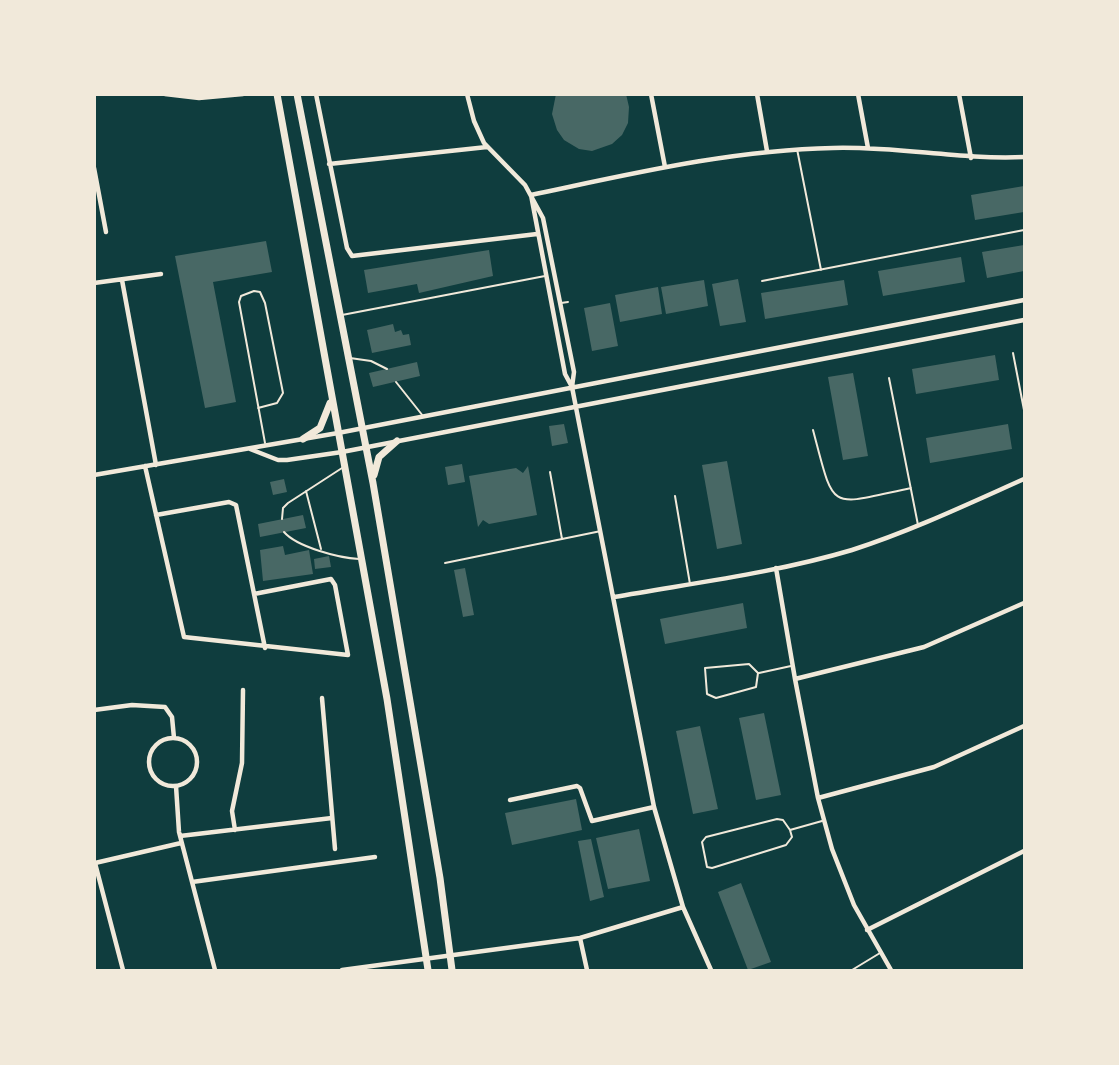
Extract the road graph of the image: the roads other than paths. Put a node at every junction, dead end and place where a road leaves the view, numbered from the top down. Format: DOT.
graph roads {
  1 [pos="165,94"];
  2 [pos="243,94"];
  3 [pos="277,94"];
  4 [pos="297,94"];
  5 [pos="316,94"];
  6 [pos="467,94"];
  7 [pos="651,94"];
  8 [pos="757,94"];
  9 [pos="858,94"];
  10 [pos="959,94"];
  11 [pos="487,147"];
  12 [pos="868,148"];
  13 [pos="797,149"];
  14 [pos="767,151"];
  15 [pos="971,158"];
  16 [pos="1024,158"];
  17 [pos="329,164"];
  18 [pos="665,167"];
  19 [pos="94,168"];
  20 [pos="531,195"];
  21 [pos="1024,230"];
  22 [pos="106,232"];
  23 [pos="537,234"];
  24 [pos="821,271"];
  25 [pos="160,274"];
  26 [pos="545,276"];
  27 [pos="122,279"];
  28 [pos="762,281"];
  29 [pos="94,283"];
  30 [pos="1024,300"];
  31 [pos="568,302"];
  32 [pos="561,303"];
  33 [pos="340,315"];
  34 [pos="1024,320"];
  35 [pos="1013,354"];
  36 [pos="348,358"];
  37 [pos="387,369"];
  38 [pos="889,378"];
  39 [pos="396,382"];
  40 [pos="572,387"];
  41 [pos="332,398"];
  42 [pos="575,407"];
  43 [pos="258,408"];
  44 [pos="1024,410"];
  45 [pos="423,416"];
  46 [pos="362,428"];
  47 [pos="813,430"];
  48 [pos="338,433"];
  49 [pos="303,439"];
  50 [pos="397,441"];
  51 [pos="265,446"];
  52 [pos="366,447"];
  53 [pos="250,448"];
  54 [pos="342,452"];
  55 [pos="156,465"];
  56 [pos="145,466"];
  57 [pos="344,466"];
  58 [pos="550,472"];
  59 [pos="94,475"];
  60 [pos="1024,479"];
  61 [pos="373,483"];
  62 [pos="910,488"];
  63 [pos="306,491"];
  64 [pos="675,496"];
  65 [pos="156,515"];
  66 [pos="282,519"];
  67 [pos="919,526"];
  68 [pos="601,531"];
  69 [pos="284,532"];
  70 [pos="561,539"];
  71 [pos="321,550"];
  72 [pos="362,560"];
  73 [pos="446,563"];
  74 [pos="776,568"];
  75 [pos="690,584"];
  76 [pos="254,594"];
  77 [pos="614,597"];
  78 [pos="1024,603"];
  79 [pos="265,648"];
  80 [pos="794,665"];
  81 [pos="758,673"];
  82 [pos="795,679"];
  83 [pos="243,690"];
  84 [pos="322,698"];
  85 [pos="94,710"];
  86 [pos="1024,726"];
  87 [pos="174,738"];
  88 [pos="176,786"];
  89 [pos="818,798"];
  90 [pos="510,800"];
  91 [pos="654,807"];
  92 [pos="332,818"];
  93 [pos="824,820"];
  94 [pos="235,830"];
  95 [pos="790,830"];
  96 [pos="180,836"];
  97 [pos="181,843"];
  98 [pos="335,849"];
  99 [pos="1024,851"];
  100 [pos="375,857"];
  101 [pos="192,882"];
  102 [pos="683,907"];
  103 [pos="867,930"];
  104 [pos="579,938"];
  105 [pos="880,953"];
  106 [pos="451,957"];
  107 [pos="427,960"];
  108 [pos="123,970"];
  109 [pos="215,970"];
  110 [pos="342,970"];
  111 [pos="428,970"];
  112 [pos="452,970"];
  113 [pos="587,970"];
  114 [pos="711,970"];
  115 [pos="852,970"];
  116 [pos="891,970"];
  1 -- 2 [label="street"];
  3 -- 41 [label="main road"];
  4 -- 33 [label="main road"];
  5 -- 17 [label="street"];
  6 -- 11 [label="street"];
  7 -- 18 [label="street"];
  8 -- 14 [label="street"];
  9 -- 12 [label="street"];
  10 -- 15 [label="street"];
  11 -- 17 [label="street"];
  11 -- 20 [label="street"];
  12 -- 13 [label="street"];
  12 -- 15 [label="street"];
  13 -- 14 [label="street"];
  13 -- 24 [label="lane"];
  14 -- 18 [label="street"];
  15 -- 16 [label="street"];
  17 -- 23 [label="street"];
  18 -- 20 [label="street"];
  19 -- 22 [label="street"];
  20 -- 23 [label="street"];
  20 -- 32 [label="street"];
  21 -- 24 [label="lane"];
  23 -- 26 [label="street"];
  24 -- 28 [label="lane"];
  25 -- 27 [label="street"];
  26 -- 33 [label="lane"];
  26 -- 40 [label="street"];
  27 -- 29 [label="street"];
  27 -- 55 [label="street"];
  30 -- 40 [label="street"];
  31 -- 32 [label="lane"];
  32 -- 40 [label="street"];
  33 -- 36 [label="main road"];
  34 -- 42 [label="street"];
  35 -- 44 [label="lane"];
  36 -- 37 [label="lane"];
  36 -- 46 [label="main road"];
  38 -- 62 [label="lane"];
  39 -- 45 [label="lane"];
  40 -- 42 [label="street"];
  40 -- 45 [label="street"];
  41 -- 48 [label="main road"];
  41 -- 49 [label="main road"];
  42 -- 50 [label="street"];
  42 -- 68 [label="street"];
  43 -- 43 [label="lane"];
  43 -- 51 [label="lane"];
  45 -- 46 [label="street"];
  46 -- 48 [label="street"];
  46 -- 52 [label="main road"];
  47 -- 62 [label="lane"];
  48 -- 49 [label="street"];
  48 -- 54 [label="main road"];
  49 -- 51 [label="street"];
  50 -- 52 [label="street"];
  50 -- 61 [label="main road"];
  51 -- 53 [label="street"];
  52 -- 54 [label="street"];
  52 -- 61 [label="main road"];
  53 -- 54 [label="street"];
  53 -- 55 [label="street"];
  54 -- 57 [label="main road"];
  55 -- 56 [label="street"];
  56 -- 59 [label="street"];
  56 -- 65 [label="street"];
  57 -- 63 [label="lane"];
  57 -- 72 [label="main road"];
  58 -- 70 [label="lane"];
  60 -- 67 [label="street"];
  61 -- 106 [label="main road"];
  62 -- 67 [label="lane"];
  63 -- 66 [label="lane"];
  63 -- 71 [label="lane"];
  64 -- 75 [label="lane"];
  65 -- 76 [label="street"];
  65 -- 79 [label="street"];
  67 -- 74 [label="street"];
  68 -- 70 [label="lane"];
  68 -- 77 [label="street"];
  69 -- 71 [label="lane"];
  70 -- 73 [label="lane"];
  71 -- 72 [label="lane"];
  72 -- 107 [label="main road"];
  74 -- 75 [label="street"];
  74 -- 80 [label="street"];
  75 -- 77 [label="street"];
  76 -- 79 [label="street"];
  76 -- 79 [label="street"];
  77 -- 91 [label="street"];
  78 -- 82 [label="street"];
  80 -- 81 [label="lane"];
  80 -- 82 [label="street"];
  81 -- 81 [label="lane"];
  82 -- 89 [label="street"];
  83 -- 94 [label="street"];
  84 -- 92 [label="street"];
  85 -- 87 [label="street"];
  86 -- 89 [label="street"];
  87 -- 88 [label="street"];
  87 -- 88 [label="street"];
  88 -- 96 [label="street"];
  89 -- 93 [label="street"];
  90 -- 91 [label="street"];
  91 -- 102 [label="street"];
  92 -- 94 [label="street"];
  92 -- 98 [label="street"];
  93 -- 95 [label="lane"];
  93 -- 103 [label="street"];
  94 -- 96 [label="street"];
  95 -- 95 [label="lane"];
  96 -- 97 [label="street"];
  97 -- 101 [label="street"];
  97 -- 108 [label="street"];
  99 -- 103 [label="street"];
  100 -- 101 [label="street"];
  101 -- 109 [label="street"];
  102 -- 104 [label="street"];
  102 -- 114 [label="street"];
  103 -- 105 [label="street"];
  104 -- 106 [label="street"];
  104 -- 113 [label="street"];
  105 -- 115 [label="lane"];
  105 -- 116 [label="street"];
  106 -- 107 [label="street"];
  106 -- 112 [label="main road"];
  107 -- 110 [label="street"];
  107 -- 111 [label="main road"];
}
